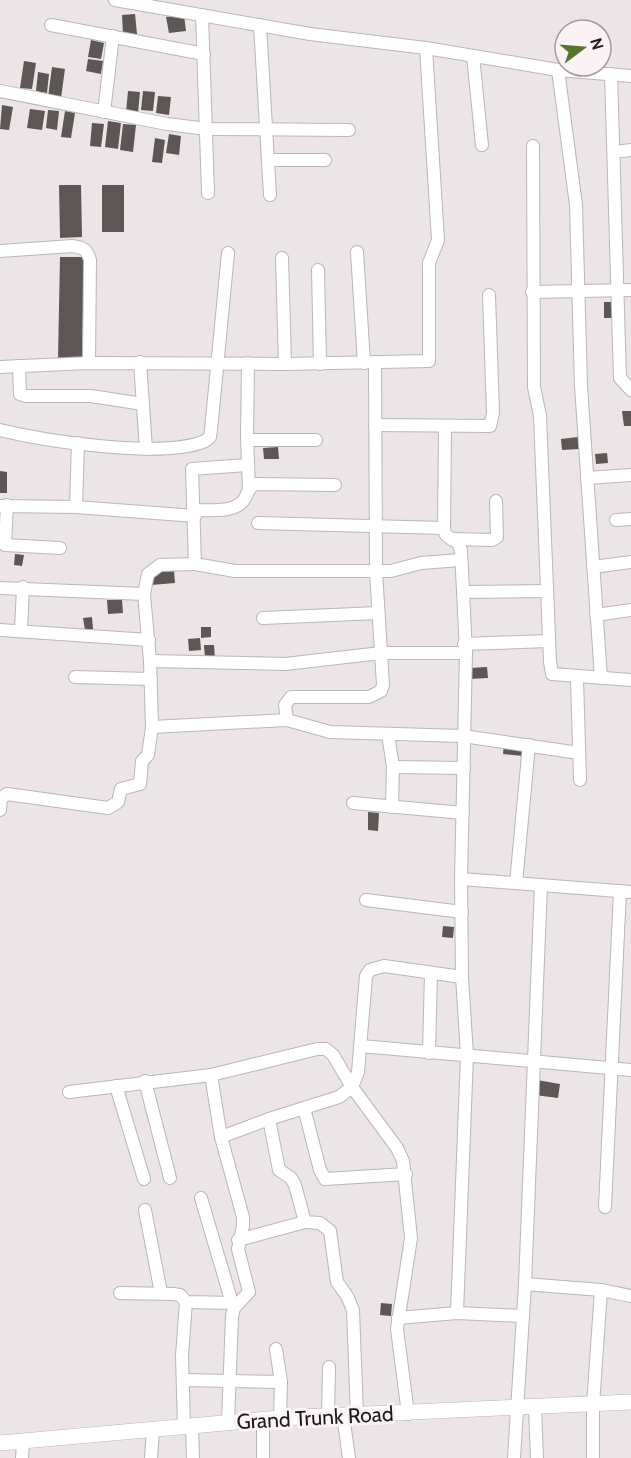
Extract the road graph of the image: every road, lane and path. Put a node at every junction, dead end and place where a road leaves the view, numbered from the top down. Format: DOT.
graph roads {
  1 [pos="115,0"];
  2 [pos="202,15"];
  3 [pos="51,25"];
  4 [pos="260,25"];
  5 [pos="112,36"];
  6 [pos="426,48"];
  7 [pos="204,54"];
  8 [pos="473,56"];
  9 [pos="553,69"];
  10 [pos="613,74"];
  11 [pos="631,76"];
  12 [pos="559,78"];
  13 [pos="611,78"];
  14 [pos="0,91"];
  15 [pos="104,112"];
  16 [pos="207,129"];
  17 [pos="349,129"];
  18 [pos="267,130"];
  19 [pos="482,145"];
  20 [pos="532,146"];
  21 [pos="631,150"];
  22 [pos="614,152"];
  23 [pos="268,160"];
  24 [pos="326,160"];
  25 [pos="208,193"];
  26 [pos="270,195"];
  27 [pos="0,251"];
  28 [pos="357,252"];
  29 [pos="228,253"];
  30 [pos="282,258"];
  31 [pos="318,270"];
  32 [pos="625,290"];
  33 [pos="532,292"];
  34 [pos="578,292"];
  35 [pos="489,295"];
  36 [pos="140,362"];
  37 [pos="89,363"];
  38 [pos="219,363"];
  39 [pos="248,363"];
  40 [pos="369,363"];
  41 [pos="285,364"];
  42 [pos="320,364"];
  43 [pos="20,366"];
  44 [pos="0,368"];
  45 [pos="631,390"];
  46 [pos="143,404"];
  47 [pos="375,425"];
  48 [pos="445,426"];
  49 [pos="0,430"];
  50 [pos="247,437"];
  51 [pos="316,440"];
  52 [pos="78,443"];
  53 [pos="146,449"];
  54 [pos="247,465"];
  55 [pos="631,475"];
  56 [pos="587,478"];
  57 [pos="334,485"];
  58 [pos="249,488"];
  59 [pos="496,501"];
  60 [pos="3,506"];
  61 [pos="76,507"];
  62 [pos="195,513"];
  63 [pos="631,519"];
  64 [pos="616,520"];
  65 [pos="258,523"];
  66 [pos="376,524"];
  67 [pos="444,528"];
  68 [pos="451,539"];
  69 [pos="60,548"];
  70 [pos="461,560"];
  71 [pos="631,562"];
  72 [pos="195,564"];
  73 [pos="593,567"];
  74 [pos="376,571"];
  75 [pos="23,587"];
  76 [pos="0,588"];
  77 [pos="547,591"];
  78 [pos="462,592"];
  79 [pos="144,594"];
  80 [pos="631,610"];
  81 [pos="378,613"];
  82 [pos="596,615"];
  83 [pos="263,618"];
  84 [pos="0,630"];
  85 [pos="21,631"];
  86 [pos="149,640"];
  87 [pos="549,641"];
  88 [pos="465,649"];
  89 [pos="381,653"];
  90 [pos="150,661"];
  91 [pos="75,677"];
  92 [pos="577,678"];
  93 [pos="602,678"];
  94 [pos="151,679"];
  95 [pos="631,680"];
  96 [pos="287,720"];
  97 [pos="152,727"];
  98 [pos="388,734"];
  99 [pos="463,736"];
  100 [pos="528,745"];
  101 [pos="579,753"];
  102 [pos="393,766"];
  103 [pos="464,768"];
  104 [pos="580,780"];
  105 [pos="353,804"];
  106 [pos="392,807"];
  107 [pos="0,810"];
  108 [pos="463,813"];
  109 [pos="461,879"];
  110 [pos="516,883"];
  111 [pos="541,885"];
  112 [pos="625,891"];
  113 [pos="366,900"];
  114 [pos="462,912"];
  115 [pos="431,973"];
  116 [pos="462,977"];
  117 [pos="361,1046"];
  118 [pos="429,1053"];
  119 [pos="467,1055"];
  120 [pos="533,1061"];
  121 [pos="612,1068"];
  122 [pos="631,1070"];
  123 [pos="211,1075"];
  124 [pos="145,1081"];
  125 [pos="116,1086"];
  126 [pos="352,1087"];
  127 [pos="69,1092"];
  128 [pos="304,1108"];
  129 [pos="269,1119"];
  130 [pos="221,1137"];
  131 [pos="406,1174"];
  132 [pos="170,1178"];
  133 [pos="144,1179"];
  134 [pos="201,1198"];
  135 [pos="605,1207"];
  136 [pos="145,1210"];
  137 [pos="305,1222"];
  138 [pos="238,1240"];
  139 [pos="525,1284"];
  140 [pos="602,1290"];
  141 [pos="120,1293"];
  142 [pos="161,1293"];
  143 [pos="631,1296"];
  144 [pos="186,1302"];
  145 [pos="235,1303"];
  146 [pos="457,1313"];
  147 [pos="523,1316"];
  148 [pos="398,1318"];
  149 [pos="276,1349"];
  150 [pos="329,1367"];
  151 [pos="183,1380"];
  152 [pos="230,1380"];
  153 [pos="281,1382"];
  154 [pos="631,1402"];
  155 [pos="593,1404"];
  156 [pos="535,1408"];
  157 [pos="518,1409"];
  158 [pos="408,1414"];
  159 [pos="343,1415"];
  160 [pos="280,1418"];
  161 [pos="263,1419"];
  162 [pos="228,1422"];
  163 [pos="188,1426"];
  164 [pos="153,1430"];
  165 [pos="23,1441"];
  166 [pos="0,1443"];
  167 [pos="22,1458"];
  168 [pos="151,1458"];
  169 [pos="193,1458"];
  170 [pos="263,1458"];
  171 [pos="349,1458"];
  172 [pos="514,1458"];
  173 [pos="537,1458"];
  174 [pos="593,1458"];
  1 -- 2 [label="street"];
  2 -- 4 [label="street"];
  2 -- 7 [label="street"];
  3 -- 5 [label="street"];
  4 -- 6 [label="street"];
  4 -- 18 [label="street"];
  5 -- 7 [label="street"];
  5 -- 15 [label="street"];
  6 -- 8 [label="street"];
  6 -- 40 [label="street"];
  7 -- 16 [label="street"];
  8 -- 9 [label="street"];
  8 -- 19 [label="street"];
  10 -- 11 [label="street"];
  12 -- 34 [label="street"];
  13 -- 22 [label="street"];
  14 -- 15 [label="street"];
  15 -- 16 [label="street"];
  16 -- 18 [label="street"];
  16 -- 25 [label="street"];
  17 -- 18 [label="street"];
  18 -- 23 [label="street"];
  20 -- 33 [label="street"];
  21 -- 22 [label="street"];
  22 -- 32 [label="street"];
  23 -- 24 [label="street"];
  23 -- 26 [label="street"];
  27 -- 37 [label="street"];
  28 -- 40 [label="street"];
  29 -- 38 [label="street"];
  30 -- 41 [label="street"];
  31 -- 42 [label="street"];
  32 -- 34 [label="street"];
  32 -- 45 [label="street"];
  33 -- 34 [label="street"];
  33 -- 77 [label="street"];
  34 -- 56 [label="street"];
  35 -- 48 [label="street"];
  36 -- 37 [label="street"];
  36 -- 38 [label="street"];
  36 -- 46 [label="street"];
  37 -- 43 [label="street"];
  38 -- 39 [label="street"];
  38 -- 53 [label="street"];
  39 -- 41 [label="street"];
  39 -- 50 [label="street"];
  40 -- 42 [label="street"];
  40 -- 47 [label="street"];
  41 -- 42 [label="street"];
  43 -- 44 [label="street"];
  43 -- 46 [label="street"];
  46 -- 53 [label="street"];
  47 -- 48 [label="street"];
  47 -- 66 [label="street"];
  48 -- 67 [label="street"];
  49 -- 52 [label="street"];
  50 -- 51 [label="street"];
  50 -- 54 [label="street"];
  52 -- 53 [label="street"];
  52 -- 61 [label="street"];
  54 -- 58 [label="street"];
  54 -- 62 [label="street"];
  55 -- 56 [label="street"];
  56 -- 73 [label="street"];
  57 -- 58 [label="street"];
  58 -- 62 [label="street"];
  59 -- 68 [label="street"];
  60 -- 61 [label="street"];
  60 -- 69 [label="street"];
  61 -- 62 [label="street"];
  62 -- 72 [label="street"];
  63 -- 64 [label="street"];
  65 -- 66 [label="street"];
  66 -- 67 [label="street"];
  66 -- 74 [label="street"];
  67 -- 68 [label="street"];
  68 -- 70 [label="street"];
  70 -- 74 [label="street"];
  70 -- 78 [label="street"];
  71 -- 73 [label="street"];
  72 -- 74 [label="street"];
  72 -- 79 [label="street"];
  73 -- 82 [label="street"];
  74 -- 81 [label="street"];
  75 -- 76 [label="street"];
  75 -- 79 [label="street"];
  75 -- 85 [label="street"];
  77 -- 78 [label="street"];
  77 -- 87 [label="street"];
  78 -- 88 [label="street"];
  79 -- 86 [label="street"];
  80 -- 82 [label="street"];
  81 -- 83 [label="street"];
  81 -- 89 [label="street"];
  82 -- 93 [label="street"];
  84 -- 85 [label="street"];
  85 -- 86 [label="street"];
  86 -- 90 [label="street"];
  87 -- 88 [label="street"];
  87 -- 92 [label="street"];
  88 -- 89 [label="street"];
  88 -- 99 [label="street"];
  89 -- 90 [label="street"];
  89 -- 96 [label="street"];
  90 -- 94 [label="street"];
  91 -- 94 [label="street"];
  92 -- 93 [label="street"];
  92 -- 101 [label="street"];
  93 -- 95 [label="street"];
  94 -- 97 [label="street"];
  96 -- 97 [label="street"];
  96 -- 98 [label="street"];
  97 -- 107 [label="street"];
  98 -- 99 [label="street"];
  98 -- 102 [label="street"];
  99 -- 100 [label="street"];
  99 -- 103 [label="street"];
  100 -- 101 [label="street"];
  100 -- 110 [label="street"];
  101 -- 104 [label="street"];
  102 -- 103 [label="street"];
  102 -- 106 [label="street"];
  103 -- 108 [label="street"];
  105 -- 106 [label="street"];
  106 -- 108 [label="street"];
  108 -- 109 [label="street"];
  109 -- 110 [label="street"];
  109 -- 114 [label="street"];
  110 -- 111 [label="street"];
  111 -- 112 [label="street"];
  111 -- 120 [label="street"];
  112 -- 121 [label="street"];
  113 -- 114 [label="street"];
  114 -- 116 [label="street"];
  115 -- 116 [label="street"];
  115 -- 117 [label="street"];
  115 -- 118 [label="street"];
  116 -- 119 [label="street"];
  117 -- 118 [label="street"];
  117 -- 126 [label="street"];
  118 -- 119 [label="street"];
  119 -- 120 [label="street"];
  119 -- 146 [label="street"];
  120 -- 121 [label="street"];
  120 -- 139 [label="street"];
  121 -- 122 [label="street"];
  121 -- 135 [label="street"];
  123 -- 124 [label="street"];
  123 -- 126 [label="street"];
  123 -- 130 [label="street"];
  124 -- 125 [label="street"];
  124 -- 132 [label="street"];
  125 -- 127 [label="street"];
  125 -- 133 [label="street"];
  126 -- 128 [label="street"];
  126 -- 131 [label="street"];
  128 -- 129 [label="street"];
  128 -- 131 [label="street"];
  129 -- 130 [label="street"];
  129 -- 137 [label="street"];
  130 -- 138 [label="street"];
  131 -- 148 [label="street"];
  134 -- 145 [label="street"];
  136 -- 142 [label="street"];
  137 -- 138 [label="street"];
  137 -- 159 [label="street"];
  138 -- 145 [label="street"];
  139 -- 140 [label="street"];
  139 -- 147 [label="street"];
  140 -- 143 [label="street"];
  140 -- 155 [label="street"];
  141 -- 142 [label="street"];
  142 -- 144 [label="street"];
  144 -- 145 [label="street"];
  144 -- 151 [label="street"];
  145 -- 152 [label="street"];
  146 -- 147 [label="street"];
  146 -- 148 [label="street"];
  147 -- 157 [label="street"];
  148 -- 158 [label="street"];
  149 -- 153 [label="street"];
  150 -- 159 [label="street"];
  151 -- 152 [label="street"];
  151 -- 163 [label="street"];
  152 -- 153 [label="street"];
  152 -- 162 [label="street"];
  153 -- 160 [label="street"];
  154 -- 155 [label="main road, Grand Trunk Road"];
  155 -- 156 [label="main road, Grand Trunk Road"];
  155 -- 174 [label="street"];
  156 -- 157 [label="main road, Grand Trunk Road"];
  156 -- 173 [label="street"];
  157 -- 158 [label="main road, Grand Trunk Road"];
  157 -- 172 [label="street"];
  158 -- 159 [label="main road, Grand Trunk Road"];
  159 -- 160 [label="main road, Grand Trunk Road"];
  159 -- 171 [label="street"];
  160 -- 161 [label="main road, Grand Trunk Road"];
  161 -- 162 [label="main road, Grand Trunk Road"];
  161 -- 170 [label="street"];
  162 -- 163 [label="main road, Grand Trunk Road"];
  163 -- 164 [label="main road, Grand Trunk Road"];
  163 -- 169 [label="street"];
  164 -- 165 [label="main road, Grand Trunk Road"];
  164 -- 168 [label="street"];
  165 -- 166 [label="main road, Grand Trunk Road"];
  165 -- 167 [label="street"];
}
